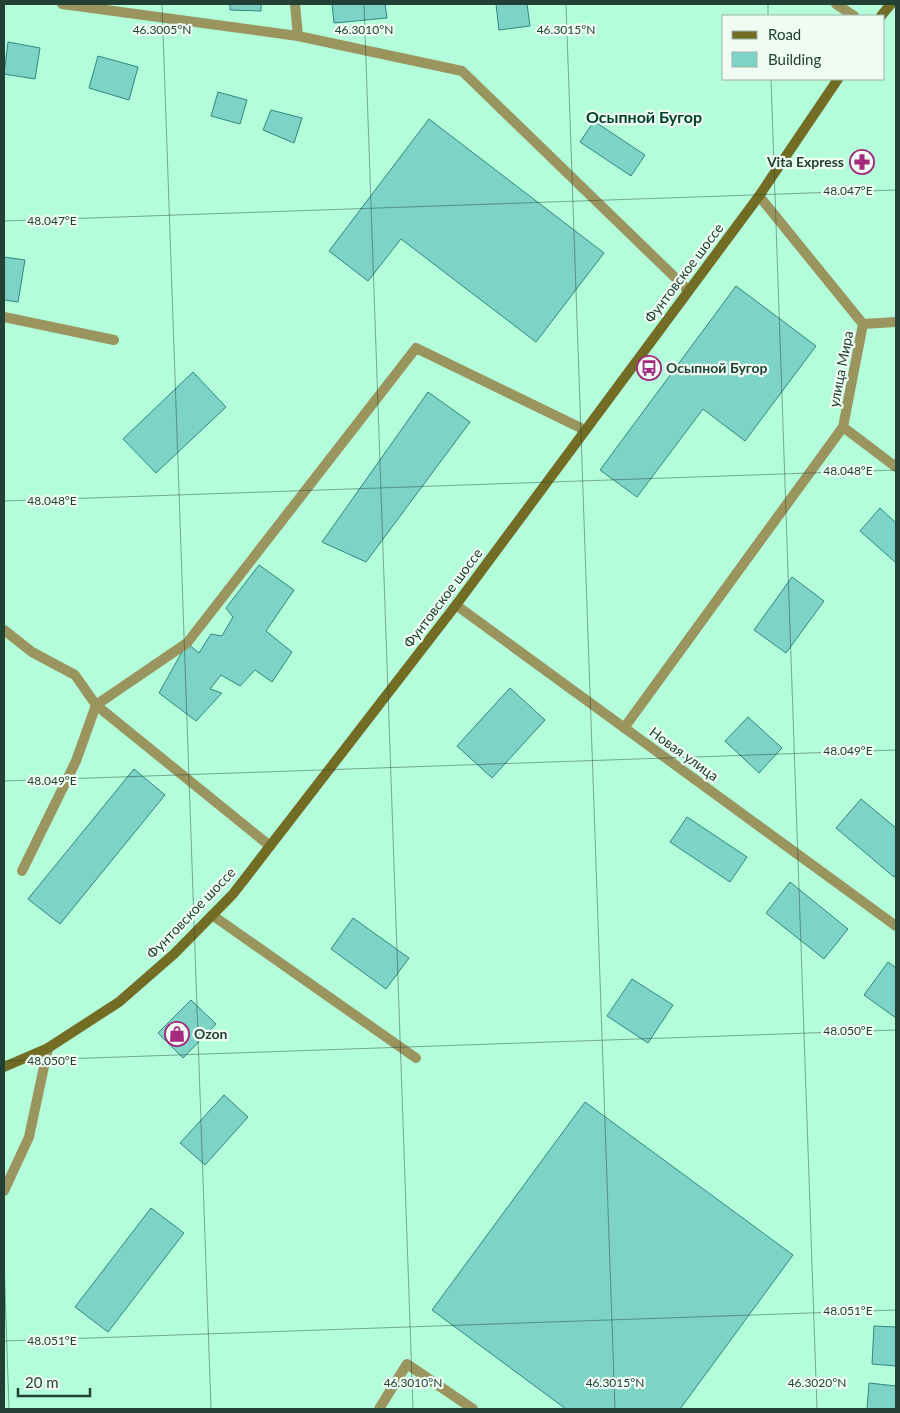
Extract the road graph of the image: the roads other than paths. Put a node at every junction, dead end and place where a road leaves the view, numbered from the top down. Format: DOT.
graph roads {
  1 [pos="62,4"];
  2 [pos="295,4"];
  3 [pos="836,4"];
  4 [pos="891,4"];
  5 [pos="852,15"];
  6 [pos="883,15"];
  7 [pos="298,36"];
  8 [pos="837,80"];
  9 [pos="759,196"];
  10 [pos="688,290"];
  11 [pos="4,317"];
  12 [pos="896,322"];
  13 [pos="863,324"];
  14 [pos="114,340"];
  15 [pos="844,427"];
  16 [pos="585,430"];
  17 [pos="896,467"];
  18 [pos="456,605"];
  19 [pos="4,630"];
  20 [pos="96,705"];
  21 [pos="624,728"];
  22 [pos="270,846"];
  23 [pos="22,871"];
  24 [pos="212,915"];
  25 [pos="896,926"];
  26 [pos="48,1048"];
  27 [pos="416,1058"];
  28 [pos="4,1067"];
  29 [pos="4,1191"];
  30 [pos="379,1409"];
  31 [pos="473,1409"];
  1 -- 7 [label="street"];
  2 -- 7 [label="street"];
  3 -- 5 [label="street"];
  4 -- 6 [label="street"];
  7 -- 10 [label="street"];
  8 -- 9 [label="street, Фунтовское шоссе"];
  9 -- 10 [label="street, Фунтовское шоссе"];
  9 -- 13 [label="street, улица Мира"];
  10 -- 16 [label="street, Фунтовское шоссе"];
  11 -- 14 [label="street"];
  12 -- 13 [label="street"];
  13 -- 15 [label="street, улица Мира"];
  15 -- 17 [label="street, улица Мира"];
  15 -- 21 [label="street"];
  16 -- 18 [label="street, Фунтовское шоссе"];
  16 -- 20 [label="street"];
  18 -- 21 [label="street, Новая улица"];
  18 -- 22 [label="street, Фунтовское шоссе"];
  19 -- 20 [label="street"];
  20 -- 22 [label="street"];
  20 -- 23 [label="street"];
  21 -- 25 [label="street, Новая улица"];
  22 -- 24 [label="street, Фунтовское шоссе"];
  24 -- 26 [label="street, Фунтовское шоссе"];
  24 -- 27 [label="street"];
  26 -- 28 [label="street, Фунтовское шоссе"];
  26 -- 29 [label="street"];
  30 -- 31 [label="street"];
}
